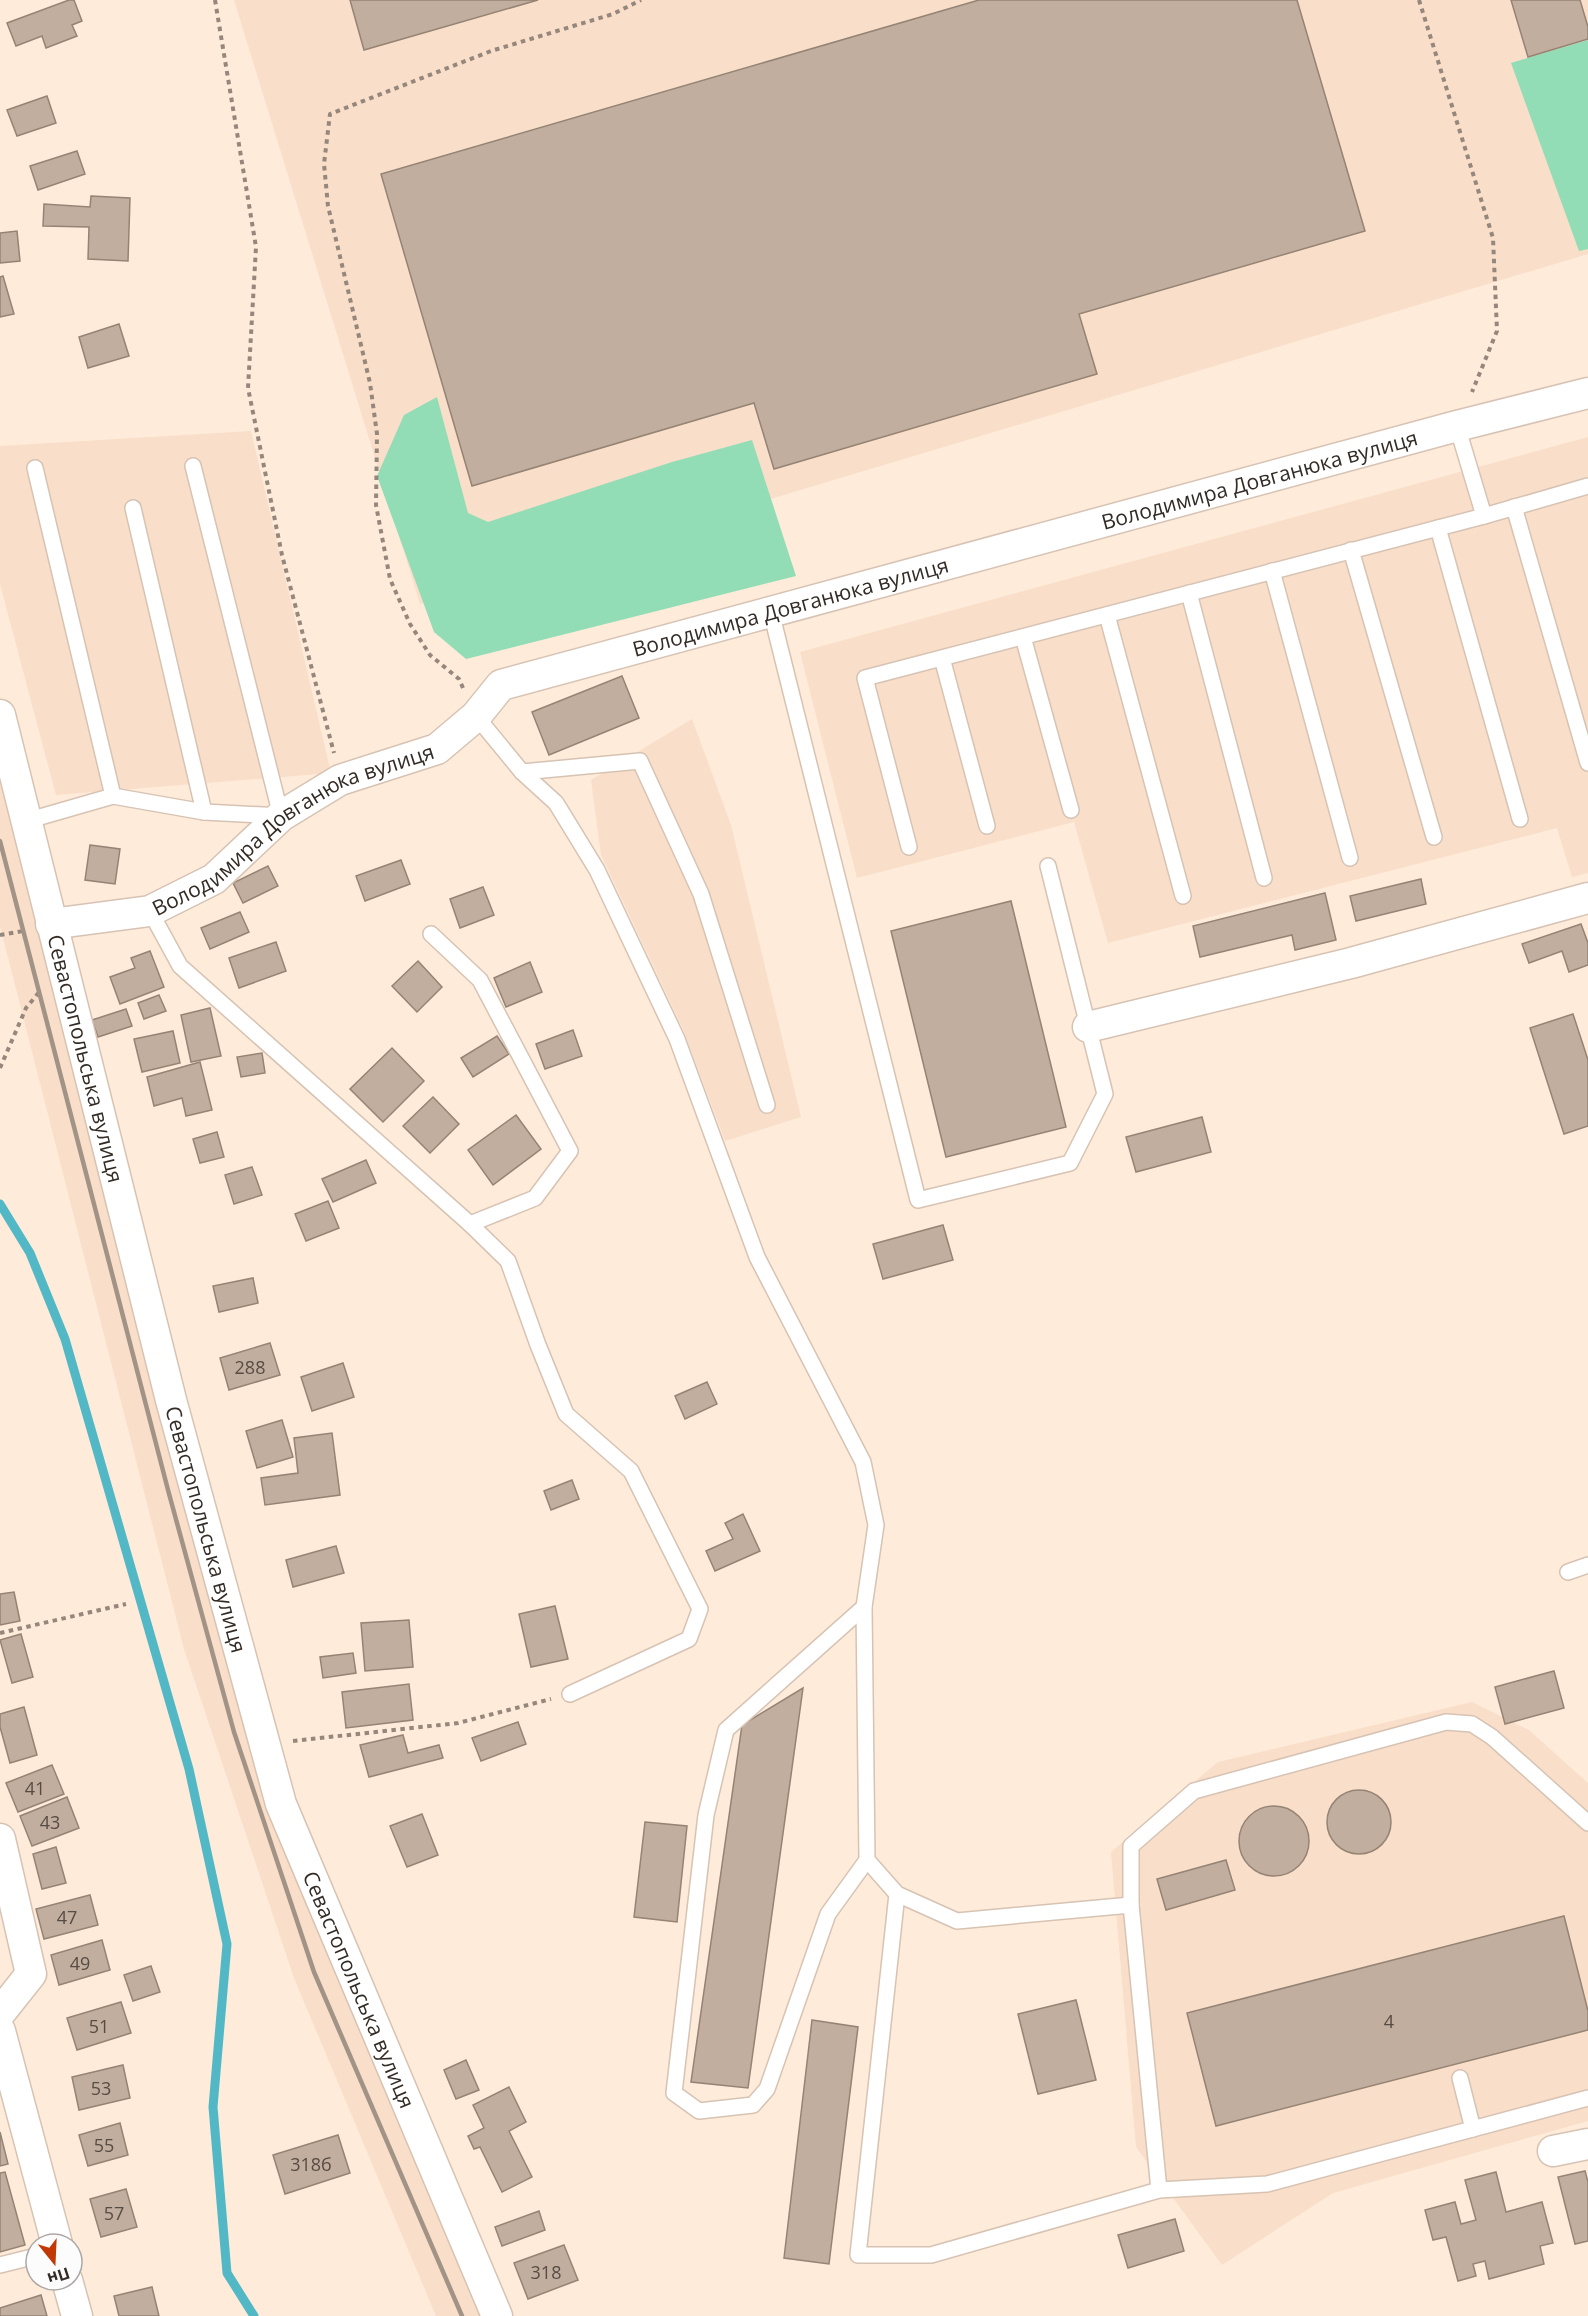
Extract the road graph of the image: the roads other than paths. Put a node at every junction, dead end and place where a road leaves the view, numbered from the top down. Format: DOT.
graph roads {
  1 [pos="1588,393"];
  2 [pos="1457,426"];
  3 [pos="193,466"];
  4 [pos="35,468"];
  5 [pos="1588,486"];
  6 [pos="1514,507"];
  7 [pos="133,508"];
  8 [pos="1484,516"];
  9 [pos="1438,528"];
  10 [pos="1351,550"];
  11 [pos="1272,571"];
  12 [pos="1189,593"];
  13 [pos="771,612"];
  14 [pos="1107,615"];
  15 [pos="1023,637"];
  16 [pos="942,658"];
  17 [pos="0,715"];
  18 [pos="476,716"];
  19 [pos="1588,763"];
  20 [pos="522,772"];
  21 [pos="113,796"];
  22 [pos="1071,810"];
  23 [pos="204,812"];
  24 [pos="281,816"];
  25 [pos="1521,819"];
  26 [pos="26,821"];
  27 [pos="987,826"];
  28 [pos="1434,837"];
  29 [pos="909,847"];
  30 [pos="1350,858"];
  31 [pos="1048,866"];
  32 [pos="1264,878"];
  33 [pos="1183,896"];
  34 [pos="1588,898"];
  35 [pos="150,911"];
  36 [pos="51,924"];
  37 [pos="431,934"];
  38 [pos="1088,1027"];
  39 [pos="767,1105"];
  40 [pos="470,1224"];
  41 [pos="1588,1564"];
  42 [pos="1568,1572"];
  43 [pos="864,1607"];
  44 [pos="570,1694"];
  45 [pos="1588,1823"];
  46 [pos="0,1839"];
  47 [pos="867,1860"];
  48 [pos="897,1894"];
  49 [pos="1131,1905"];
  50 [pos="0,2013"];
  51 [pos="0,2031"];
  52 [pos="1460,2078"];
  53 [pos="1588,2098"];
  54 [pos="1473,2129"];
  55 [pos="1588,2144"];
  56 [pos="1553,2151"];
  57 [pos="1159,2190"];
  58 [pos="54,2232"];
  59 [pos="24,2259"];
  60 [pos="0,2265"];
  61 [pos="70,2292"];
  62 [pos="77,2316"];
  63 [pos="496,2316"];
  1 -- 2 [label="street, Володимира Довганюка вулиця"];
  2 -- 8 [label="lane"];
  2 -- 13 [label="street, Володимира Довганюка вулиця"];
  3 -- 24 [label="lane"];
  4 -- 21 [label="lane"];
  5 -- 6 [label="lane"];
  6 -- 8 [label="lane"];
  6 -- 19 [label="lane"];
  7 -- 23 [label="lane"];
  8 -- 9 [label="lane"];
  9 -- 10 [label="lane"];
  9 -- 25 [label="lane"];
  10 -- 11 [label="lane"];
  10 -- 28 [label="lane"];
  11 -- 12 [label="lane"];
  11 -- 30 [label="lane"];
  12 -- 14 [label="lane"];
  12 -- 32 [label="lane"];
  13 -- 18 [label="street, Володимира Довганюка вулиця"];
  13 -- 38 [label="lane"];
  14 -- 15 [label="lane"];
  14 -- 33 [label="lane"];
  15 -- 16 [label="lane"];
  15 -- 22 [label="lane"];
  16 -- 27 [label="lane"];
  16 -- 29 [label="lane"];
  17 -- 26 [label="street, Севастопольська вулиця"];
  18 -- 20 [label="lane"];
  18 -- 24 [label="street, Володимира Довганюка вулиця"];
  20 -- 39 [label="lane"];
  20 -- 43 [label="lane"];
  21 -- 23 [label="lane"];
  21 -- 26 [label="lane"];
  23 -- 24 [label="lane"];
  24 -- 35 [label="street, Володимира Довганюка вулиця"];
  26 -- 36 [label="street, Севастопольська вулиця"];
  31 -- 38 [label="lane"];
  34 -- 38 [label="street"];
  35 -- 36 [label="street, Володимира Довганюка вулиця"];
  35 -- 40 [label="lane"];
  36 -- 63 [label="street, Севастопольська вулиця"];
  37 -- 40 [label="lane"];
  40 -- 44 [label="lane"];
  41 -- 42 [label="lane"];
  43 -- 47 [label="lane"];
  43 -- 47 [label="lane"];
  45 -- 49 [label="lane"];
  46 -- 50 [label="street"];
  47 -- 48 [label="lane"];
  48 -- 49 [label="lane"];
  48 -- 57 [label="lane"];
  49 -- 57 [label="lane"];
  51 -- 58 [label="street"];
  52 -- 54 [label="lane"];
  53 -- 54 [label="lane"];
  54 -- 57 [label="lane"];
  55 -- 56 [label="street"];
  59 -- 60 [label="lane"];
  61 -- 62 [label="street"];
}
